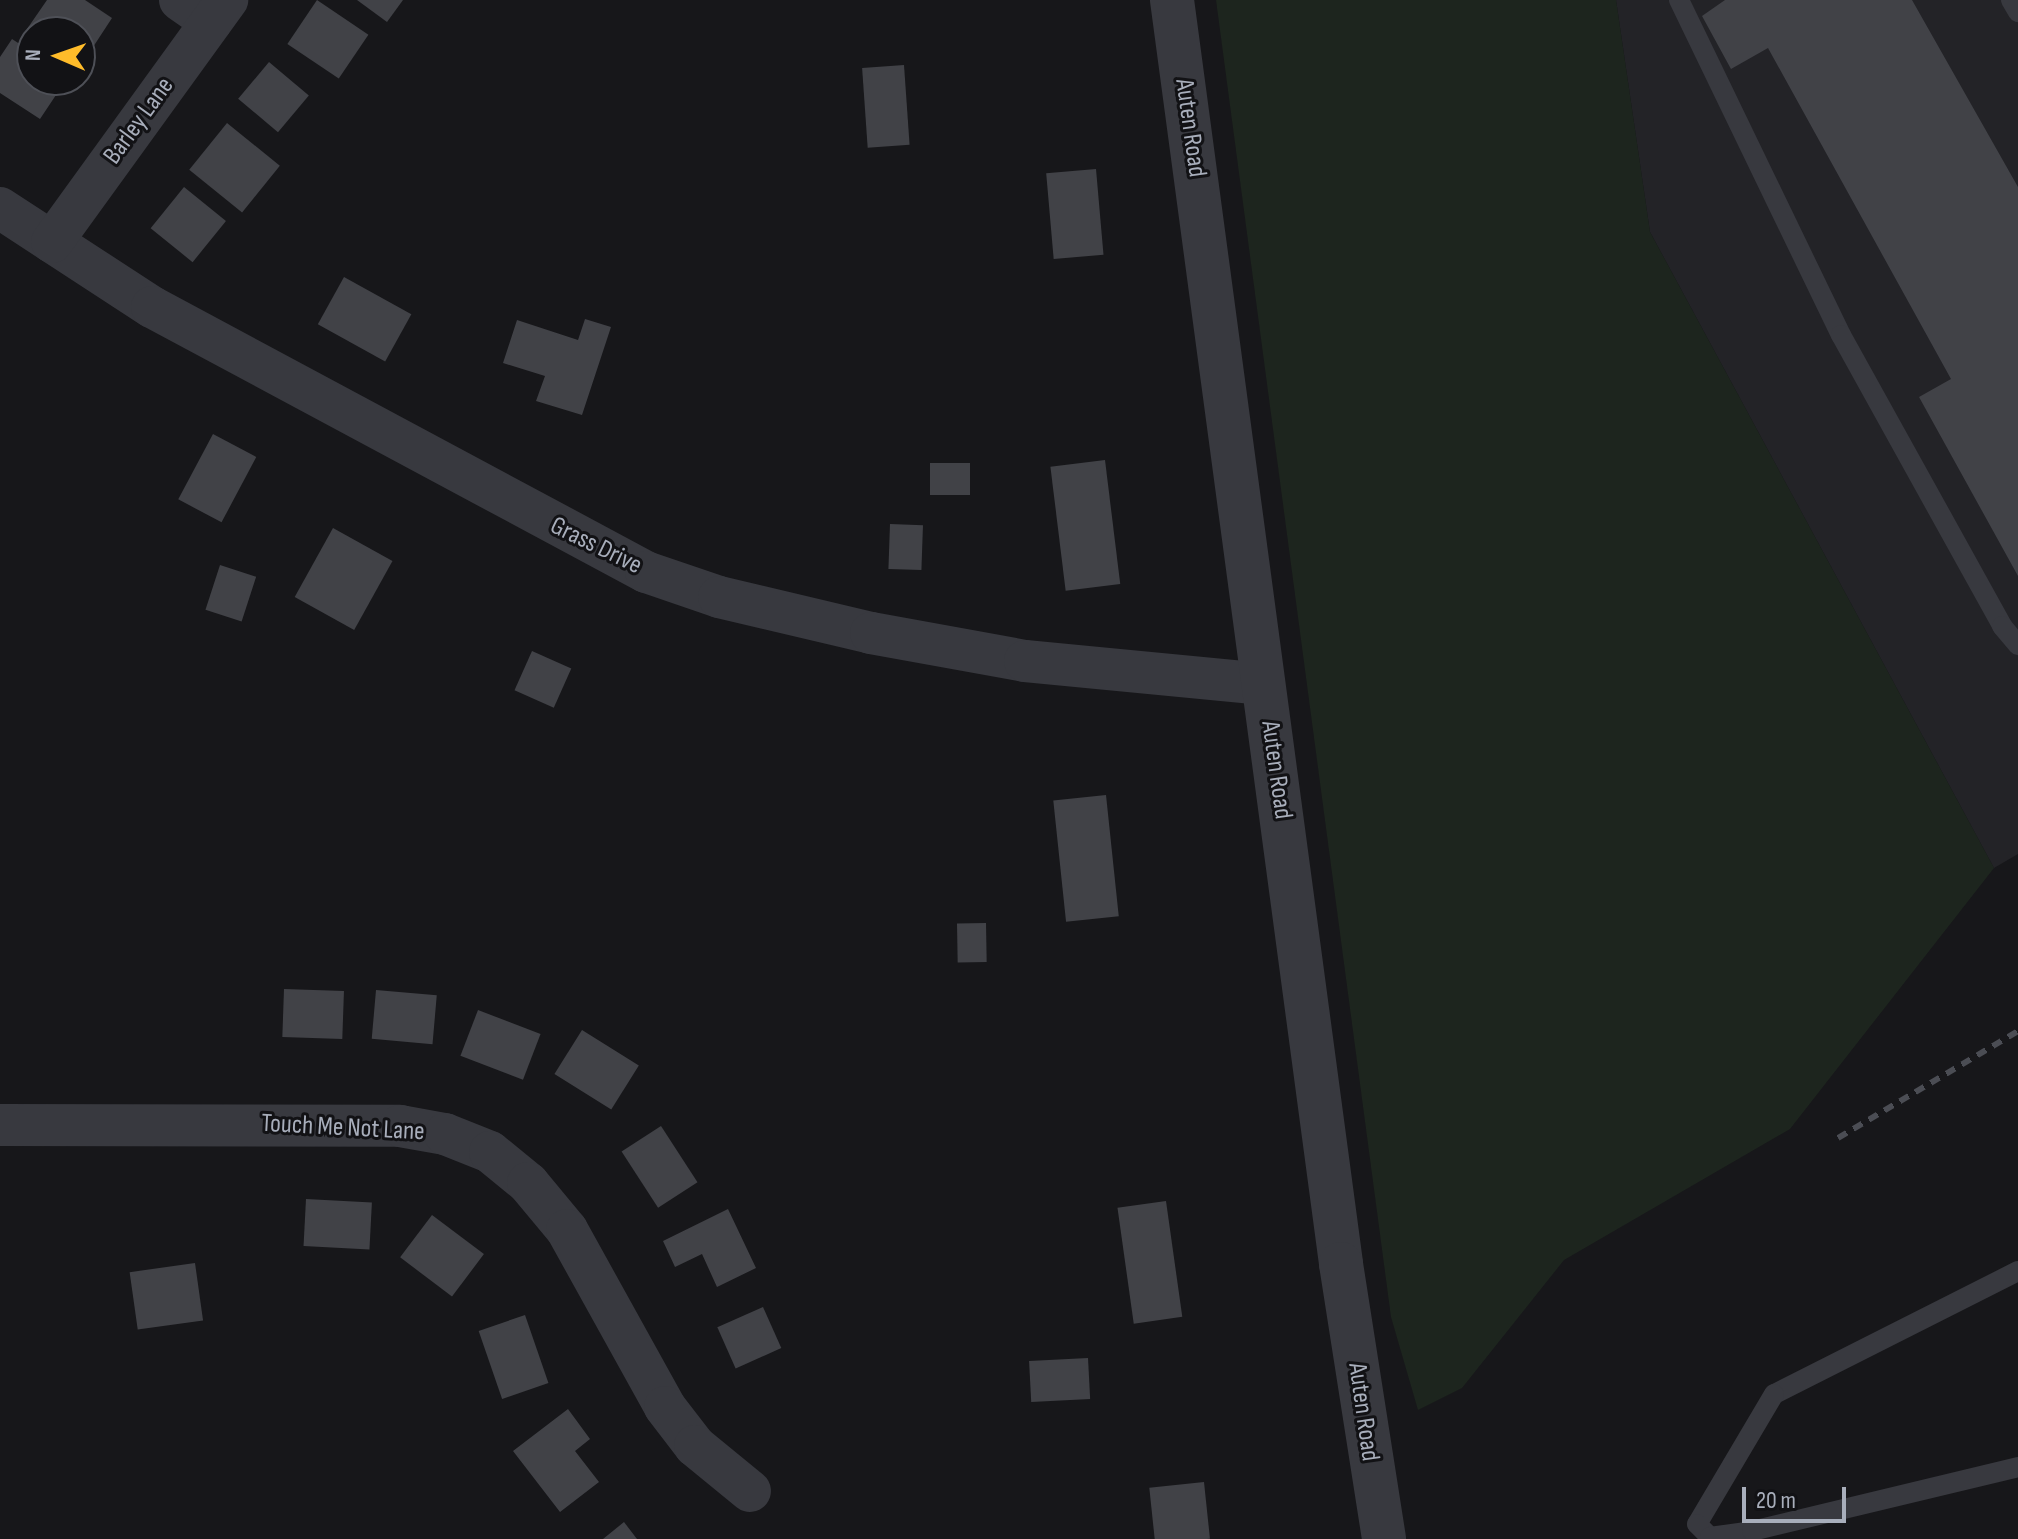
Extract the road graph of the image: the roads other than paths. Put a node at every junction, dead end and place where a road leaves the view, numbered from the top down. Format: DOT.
graph roads {
  1 [pos="1172,0"];
  2 [pos="1679,0"];
  3 [pos="2011,0"];
  4 [pos="206,7"];
  5 [pos="2018,12"];
  6 [pos="0,208"];
  7 [pos="52,242"];
  8 [pos="2018,645"];
  9 [pos="1264,684"];
  10 [pos="0,1125"];
  11 [pos="2018,1271"];
  12 [pos="2018,1467"];
  13 [pos="750,1491"];
  14 [pos="1384,1539"];
  1 -- 9 [label="street, Auten Road"];
  2 -- 8 [label="lane"];
  3 -- 5 [label="lane"];
  4 -- 7 [label="street, Barley Lane"];
  6 -- 7 [label="street, Grass Drive"];
  7 -- 9 [label="street, Grass Drive"];
  9 -- 14 [label="street, Auten Road"];
  10 -- 13 [label="street, Touch Me Not Lane"];
  11 -- 12 [label="lane"];
}
